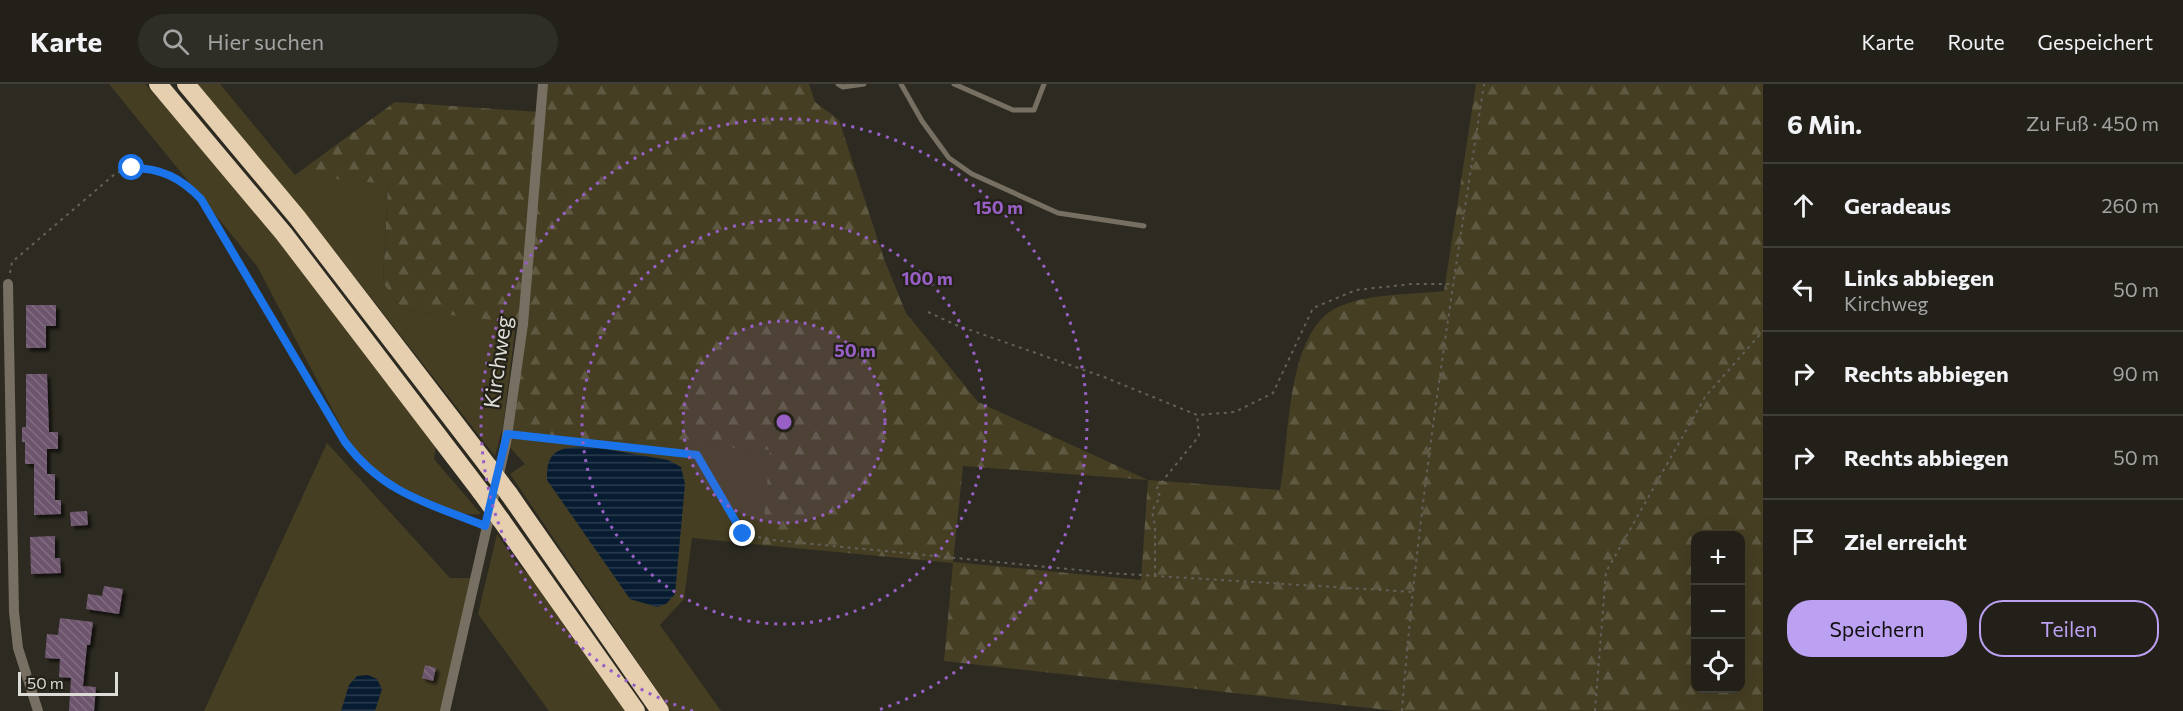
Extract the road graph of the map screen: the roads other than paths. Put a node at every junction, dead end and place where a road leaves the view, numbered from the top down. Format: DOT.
graph roads {
  1 [pos="158,84"];
  2 [pos="186,84"];
  3 [pos="543,84"];
  4 [pos="838,84"];
  5 [pos="864,84"];
  6 [pos="902,84"];
  7 [pos="954,84"];
  8 [pos="1044,84"];
  9 [pos="1144,226"];
  10 [pos="8,284"];
  11 [pos="493,523"];
  12 [pos="38,711"];
  13 [pos="445,711"];
  14 [pos="636,711"];
  15 [pos="660,711"];
  1 -- 11 [label="highway, bridge"];
  2 -- 15 [label="highway, bridge"];
  3 -- 11 [label="street, Kirchweg"];
  4 -- 5 [label="lane"];
  6 -- 9 [label="lane"];
  7 -- 8 [label="lane"];
  10 -- 12 [label="street"];
  11 -- 13 [label="street, Kirchweg"];
  11 -- 14 [label="highway"];
}
